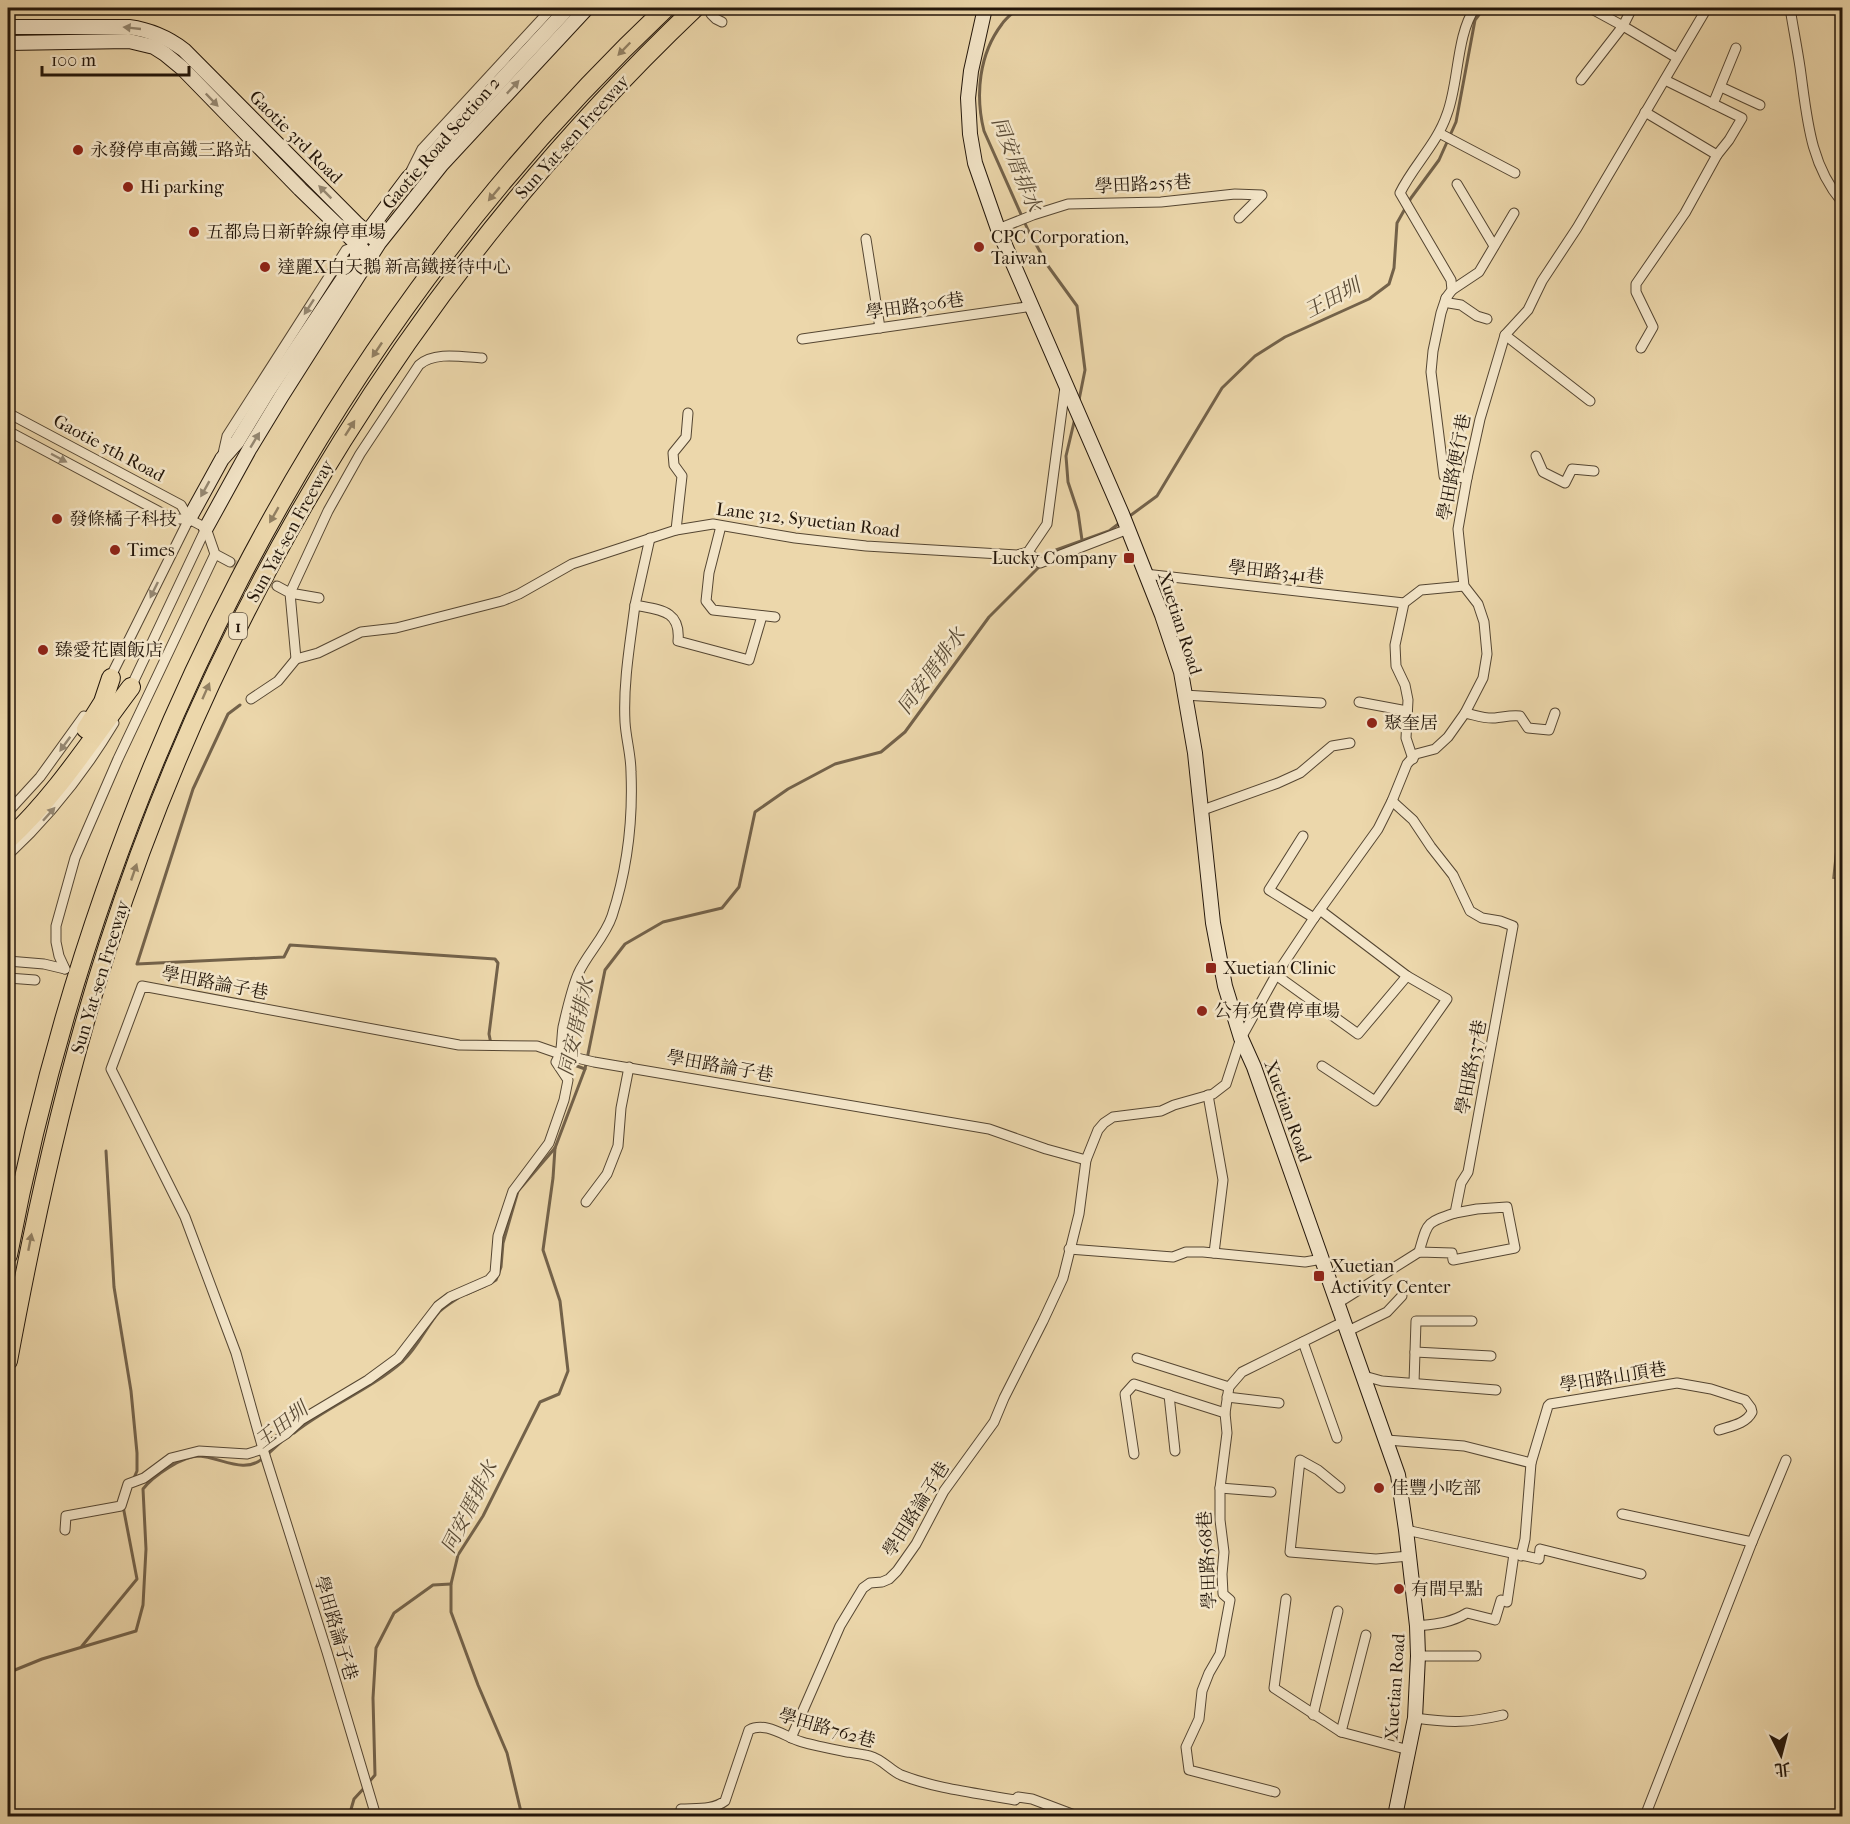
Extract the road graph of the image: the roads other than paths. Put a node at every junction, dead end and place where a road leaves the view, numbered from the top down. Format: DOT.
graph roads {
  1 [pos="552,8"];
  2 [pos="568,8"];
  3 [pos="587,8"];
  4 [pos="666,8"];
  5 [pos="986,8"];
  6 [pos="1475,8"];
  7 [pos="1590,8"];
  8 [pos="1632,8"];
  9 [pos="1707,8"];
  10 [pos="1790,8"];
  11 [pos="703,11"];
  12 [pos="722,22"];
  13 [pos="1623,26"];
  14 [pos="8,27"];
  15 [pos="8,43"];
  16 [pos="1736,48"];
  17 [pos="1677,58"];
  18 [pos="1581,80"];
  19 [pos="1665,80"];
  20 [pos="1721,87"];
  21 [pos="1713,104"];
  22 [pos="1760,105"];
  23 [pos="1645,112"];
  24 [pos="1439,132"];
  25 [pos="1717,155"];
  26 [pos="1515,173"];
  27 [pos="408,178"];
  28 [pos="1457,184"];
  29 [pos="1842,202"];
  30 [pos="1514,213"];
  31 [pos="1239,218"];
  32 [pos="1004,226"];
  33 [pos="366,234"];
  34 [pos="866,239"];
  35 [pos="357,246"];
  36 [pos="383,246"];
  37 [pos="1494,246"];
  38 [pos="375,258"];
  39 [pos="1449,294"];
  40 [pos="1033,306"];
  41 [pos="1487,319"];
  42 [pos="880,328"];
  43 [pos="1505,335"];
  44 [pos="802,339"];
  45 [pos="1641,348"];
  46 [pos="482,358"];
  47 [pos="1066,382"];
  48 [pos="1590,401"];
  49 [pos="8,413"];
  50 [pos="688,413"];
  51 [pos="8,431"];
  52 [pos="1536,456"];
  53 [pos="1594,471"];
  54 [pos="1467,478"];
  55 [pos="189,519"];
  56 [pos="721,526"];
  57 [pos="206,528"];
  58 [pos="1128,529"];
  59 [pos="676,530"];
  60 [pos="650,538"];
  61 [pos="1028,552"];
  62 [pos="215,554"];
  63 [pos="230,562"];
  64 [pos="1145,574"];
  65 [pos="277,586"];
  66 [pos="1464,586"];
  67 [pos="290,593"];
  68 [pos="319,598"];
  69 [pos="1404,603"];
  70 [pos="635,605"];
  71 [pos="762,616"];
  72 [pos="774,617"];
  73 [pos="296,659"];
  74 [pos="111,678"];
  75 [pos="131,687"];
  76 [pos="1184,695"];
  77 [pos="251,699"];
  78 [pos="1359,702"];
  79 [pos="1321,703"];
  80 [pos="1407,711"];
  81 [pos="1465,712"];
  82 [pos="1555,713"];
  83 [pos="1350,743"];
  84 [pos="1413,759"];
  85 [pos="1392,801"];
  86 [pos="1200,811"];
  87 [pos="13,821"];
  88 [pos="1303,836"];
  89 [pos="8,840"];
  90 [pos="8,855"];
  91 [pos="1317,914"];
  92 [pos="8,961"];
  93 [pos="1276,975"];
  94 [pos="1407,976"];
  95 [pos="8,978"];
  96 [pos="35,980"];
  97 [pos="1241,1038"];
  98 [pos="561,1054"];
  99 [pos="1322,1066"];
  100 [pos="629,1068"];
  101 [pos="1208,1095"];
  102 [pos="1086,1160"];
  103 [pos="586,1202"];
  104 [pos="1455,1213"];
  105 [pos="1069,1249"];
  106 [pos="1419,1252"];
  107 [pos="1214,1254"];
  108 [pos="8,1255"];
  109 [pos="1322,1259"];
  110 [pos="1402,1296"];
  111 [pos="1338,1303"];
  112 [pos="1473,1321"];
  113 [pos="1346,1326"];
  114 [pos="1303,1342"];
  115 [pos="1415,1352"];
  116 [pos="1491,1356"];
  117 [pos="1137,1358"];
  118 [pos="8,1361"];
  119 [pos="1364,1376"];
  120 [pos="1414,1383"];
  121 [pos="1496,1390"];
  122 [pos="1228,1392"];
  123 [pos="1169,1395"];
  124 [pos="1279,1403"];
  125 [pos="1225,1413"];
  126 [pos="1719,1430"];
  127 [pos="1336,1438"];
  128 [pos="1387,1440"];
  129 [pos="263,1449"];
  130 [pos="1175,1451"];
  131 [pos="1134,1454"];
  132 [pos="1786,1460"];
  133 [pos="1531,1463"];
  134 [pos="1220,1488"];
  135 [pos="1340,1488"];
  136 [pos="1271,1492"];
  137 [pos="1622,1514"];
  138 [pos="65,1530"];
  139 [pos="1406,1530"];
  140 [pos="1752,1542"];
  141 [pos="1518,1555"];
  142 [pos="1409,1556"];
  143 [pos="1641,1574"];
  144 [pos="1286,1599"];
  145 [pos="1338,1611"];
  146 [pos="1417,1626"];
  147 [pos="1366,1635"];
  148 [pos="1418,1656"];
  149 [pos="1476,1656"];
  150 [pos="1313,1715"];
  151 [pos="1503,1715"];
  152 [pos="1415,1718"];
  153 [pos="1341,1732"];
  154 [pos="791,1738"];
  155 [pos="1409,1750"];
  156 [pos="1275,1792"];
  157 [pos="681,1809"];
  158 [pos="376,1816"];
  159 [pos="1077,1816"];
  160 [pos="1395,1816"];
  161 [pos="1645,1816"];
  1 -- 27 [label="street, Gaotie Road Section 2"];
  2 -- 27 [label="street, Gaotie Road Section 2"];
  36 -- 3 [label="street, Gaotie Road Section 2, one-way"];
  4 -- 108 [label="highway, Sun Yat-sen Freeway / 1, one-way"];
  5 -- 32 [label="street"];
  6 -- 24 [label="street"];
  7 -- 13 [label="street"];
  8 -- 13 [label="street"];
  9 -- 17 [label="street, 學田路便行巷"];
  10 -- 29 [label="street"];
  11 -- 12 [label="street"];
  118 -- 11 [label="highway, Sun Yat-sen Freeway / 1, one-way"];
  13 -- 17 [label="street"];
  13 -- 18 [label="street"];
  33 -- 14 [label="street, Gaotie 3rd Road, one-way"];
  15 -- 35 [label="street, Gaotie 3rd Road, one-way"];
  16 -- 20 [label="street"];
  17 -- 19 [label="street, 學田路便行巷"];
  19 -- 21 [label="street"];
  19 -- 23 [label="street, 學田路便行巷"];
  20 -- 21 [label="street"];
  20 -- 22 [label="street"];
  21 -- 25 [label="street"];
  23 -- 25 [label="street"];
  23 -- 43 [label="street, 學田路便行巷"];
  24 -- 26 [label="street"];
  24 -- 39 [label="street"];
  25 -- 45 [label="street"];
  27 -- 33 [label="street, Gaotie Road Section 2"];
  28 -- 37 [label="street"];
  30 -- 37 [label="street"];
  31 -- 32 [label="street, 學田路255巷"];
  32 -- 40 [label="street"];
  33 -- 35 [label="street, Gaotie Road Section 2"];
  33 -- 36 [label="street, Gaotie 3rd Road"];
  34 -- 42 [label="street"];
  35 -- 38 [label="street, Gaotie 3rd Road"];
  35 -- 55 [label="street, Gaotie Road Section 2, one-way"];
  36 -- 38 [label="street, Gaotie Road Section 2"];
  37 -- 39 [label="street"];
  57 -- 38 [label="street, Gaotie Road Section 2, one-way"];
  39 -- 41 [label="street"];
  39 -- 54 [label="street"];
  40 -- 42 [label="street, 學田路306巷"];
  40 -- 47 [label="street"];
  42 -- 44 [label="street, 學田路306巷"];
  43 -- 48 [label="street"];
  43 -- 54 [label="street, 學田路便行巷"];
  46 -- 67 [label="street"];
  47 -- 58 [label="street, Xuetian Road"];
  47 -- 61 [label="street"];
  49 -- 55 [label="street, Gaotie 5th Road"];
  50 -- 59 [label="street"];
  51 -- 55 [label="street, Gaotie 5th Road, one-way"];
  52 -- 53 [label="street"];
  54 -- 66 [label="street, 學田路便行巷"];
  55 -- 57 [label="street, Gaotie 5th Road"];
  55 -- 74 [label="street, one-way"];
  56 -- 59 [label="street, Lane 312, Syuetian Road"];
  56 -- 61 [label="street, Lane 312, Syuetian Road"];
  56 -- 71 [label="street"];
  57 -- 62 [label="street"];
  57 -- 75 [label="street"];
  58 -- 61 [label="street, Lane 312, Syuetian Road"];
  58 -- 64 [label="street, Xuetian Road"];
  59 -- 60 [label="street, Lane 312, Syuetian Road"];
  60 -- 70 [label="street"];
  60 -- 73 [label="street, Lane 312, Syuetian Road"];
  62 -- 63 [label="street"];
  62 -- 92 [label="street"];
  64 -- 69 [label="street, 學田路341巷"];
  64 -- 76 [label="street, Xuetian Road"];
  65 -- 67 [label="street"];
  66 -- 69 [label="street"];
  66 -- 81 [label="street, 學田路便行巷"];
  67 -- 68 [label="street"];
  67 -- 73 [label="street"];
  69 -- 80 [label="street"];
  70 -- 71 [label="street"];
  70 -- 98 [label="street"];
  71 -- 72 [label="street"];
  73 -- 77 [label="street"];
  74 -- 87 [label="highway, one-way"];
  75 -- 87 [label="highway"];
  90 -- 75 [label="street, one-way"];
  76 -- 79 [label="street"];
  76 -- 86 [label="street, Xuetian Road"];
  78 -- 80 [label="street"];
  80 -- 84 [label="street"];
  81 -- 82 [label="street"];
  81 -- 84 [label="street, 學田路便行巷"];
  83 -- 86 [label="street"];
  84 -- 85 [label="street"];
  85 -- 91 [label="street"];
  85 -- 104 [label="street, 學田路537巷"];
  86 -- 97 [label="street, Xuetian Road"];
  87 -- 89 [label="highway"];
  88 -- 91 [label="street"];
  91 -- 93 [label="street"];
  91 -- 94 [label="street"];
  93 -- 94 [label="street"];
  93 -- 97 [label="street"];
  94 -- 99 [label="street"];
  95 -- 96 [label="street"];
  97 -- 101 [label="street, 學田路論子巷"];
  97 -- 109 [label="street, Xuetian Road"];
  98 -- 100 [label="street, 學田路論子巷"];
  98 -- 129 [label="street"];
  98 -- 129 [label="street, 學田路論子巷"];
  100 -- 102 [label="street, 學田路論子巷"];
  100 -- 103 [label="street"];
  101 -- 102 [label="street, 學田路論子巷"];
  101 -- 107 [label="street"];
  102 -- 105 [label="street, 學田路論子巷"];
  104 -- 106 [label="street"];
  104 -- 106 [label="street"];
  105 -- 107 [label="street"];
  105 -- 154 [label="street, 學田路論子巷"];
  106 -- 111 [label="street"];
  107 -- 109 [label="street"];
  109 -- 111 [label="street, Xuetian Road"];
  110 -- 113 [label="street"];
  111 -- 113 [label="street, Xuetian Road"];
  112 -- 115 [label="street"];
  113 -- 114 [label="street"];
  113 -- 119 [label="street, Xuetian Road"];
  114 -- 122 [label="street"];
  114 -- 127 [label="street"];
  115 -- 116 [label="street"];
  115 -- 120 [label="street"];
  117 -- 122 [label="street"];
  119 -- 120 [label="street"];
  119 -- 128 [label="street, Xuetian Road"];
  120 -- 121 [label="street"];
  122 -- 124 [label="street"];
  122 -- 125 [label="street, 學田路568巷"];
  123 -- 125 [label="street"];
  123 -- 130 [label="street"];
  123 -- 131 [label="street"];
  125 -- 134 [label="street, 學田路568巷"];
  126 -- 133 [label="street, 學田路山頂巷"];
  128 -- 133 [label="street"];
  128 -- 139 [label="street, Xuetian Road"];
  129 -- 138 [label="street"];
  129 -- 158 [label="street, 學田路論子巷"];
  132 -- 140 [label="street"];
  133 -- 141 [label="street, 學田路山頂巷"];
  134 -- 136 [label="street"];
  134 -- 156 [label="street, 學田路568巷"];
  135 -- 142 [label="street"];
  137 -- 140 [label="street"];
  139 -- 141 [label="street"];
  139 -- 142 [label="street, Xuetian Road"];
  140 -- 161 [label="street"];
  141 -- 143 [label="street"];
  141 -- 146 [label="street, 學田路山頂巷"];
  142 -- 146 [label="street, Xuetian Road"];
  144 -- 150 [label="street"];
  145 -- 150 [label="street"];
  146 -- 148 [label="street, Xuetian Road"];
  147 -- 153 [label="street"];
  148 -- 149 [label="street"];
  148 -- 152 [label="street, Xuetian Road"];
  150 -- 153 [label="street"];
  151 -- 152 [label="street"];
  152 -- 155 [label="street, Xuetian Road"];
  153 -- 155 [label="street"];
  154 -- 157 [label="street, 學田路762巷"];
  154 -- 159 [label="street, 學田路762巷"];
  155 -- 160 [label="street, Xuetian Road"];
}
